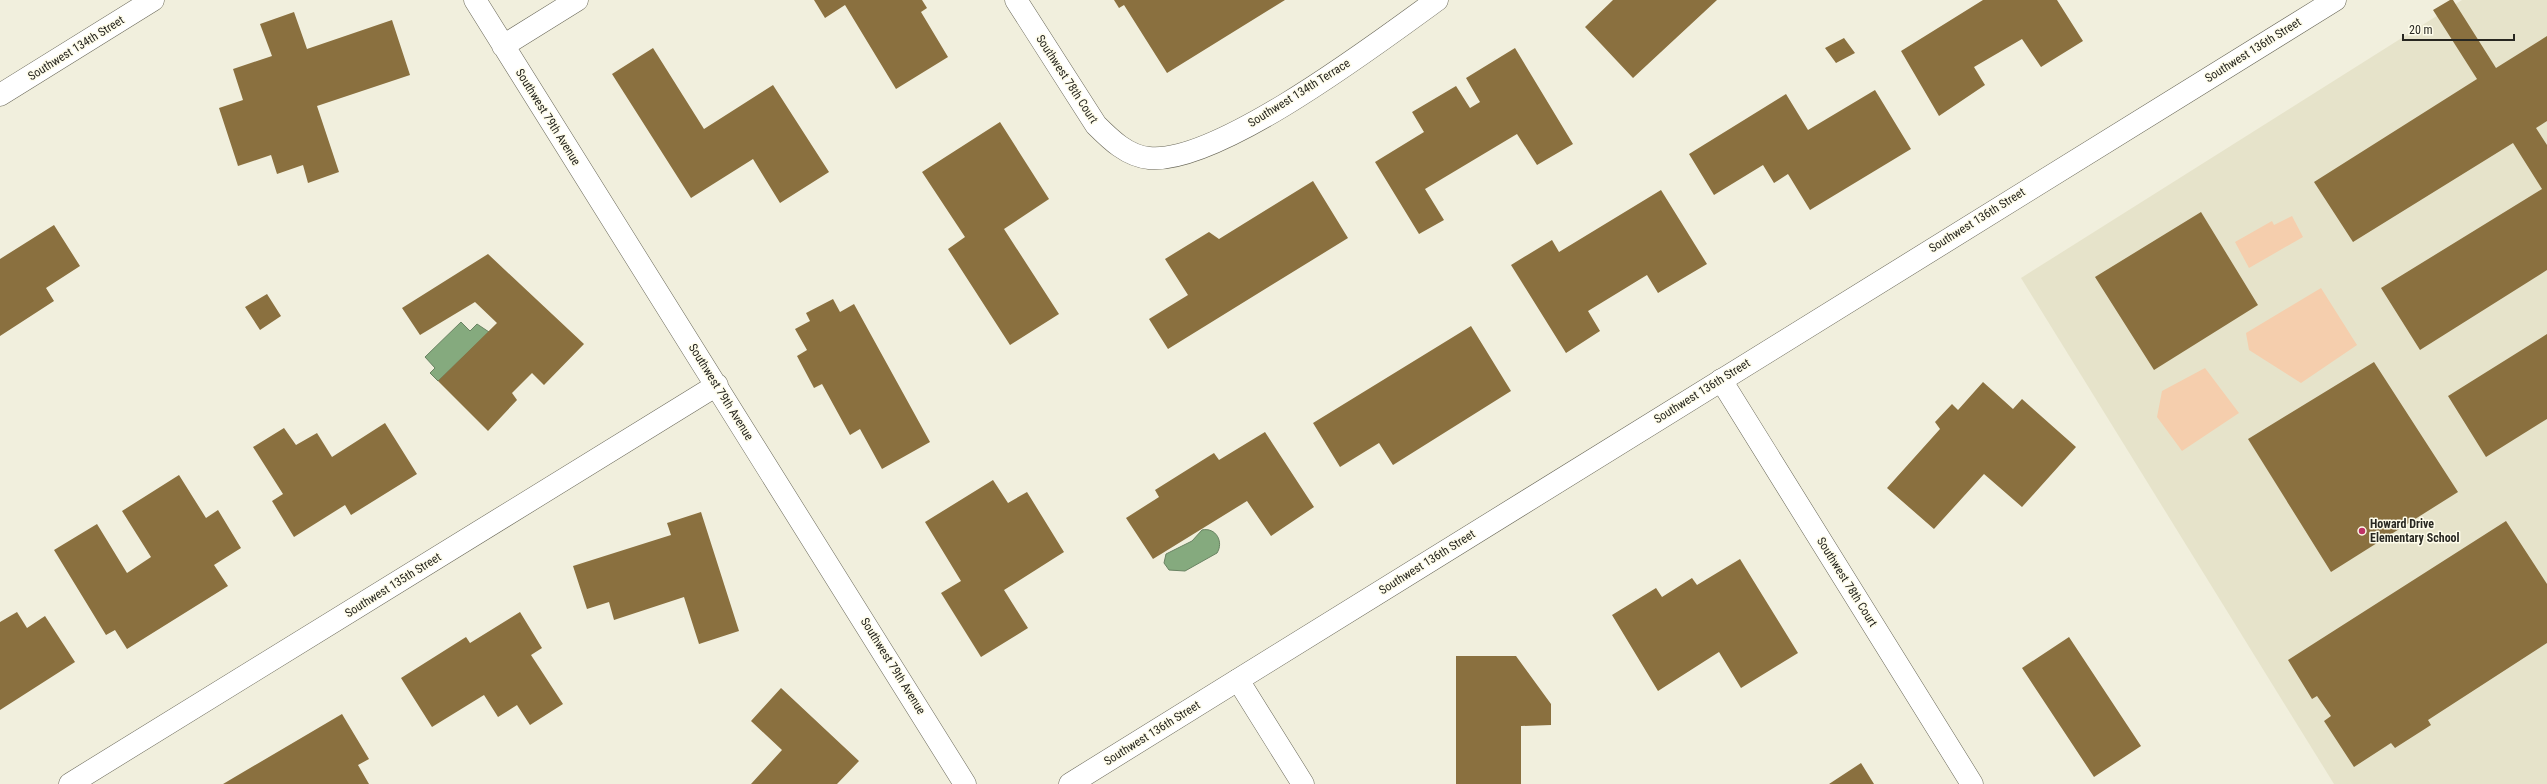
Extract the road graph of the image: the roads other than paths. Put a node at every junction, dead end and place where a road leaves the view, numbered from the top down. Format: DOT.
graph roads {
  1 [pos="153,0"];
  2 [pos="475,0"];
  3 [pos="577,0"];
  4 [pos="1016,0"];
  5 [pos="1437,0"];
  6 [pos="2335,0"];
  7 [pos="503,46"];
  8 [pos="0,95"];
  9 [pos="1148,158"];
  10 [pos="1721,380"];
  11 [pos="717,385"];
  12 [pos="1238,680"];
  13 [pos="70,784"];
  14 [pos="965,784"];
  15 [pos="1070,784"];
  16 [pos="1303,784"];
  17 [pos="1972,784"];
  1 -- 8 [label="street, Southwest 134th Street"];
  2 -- 7 [label="street, Southwest 79th Avenue"];
  3 -- 7 [label="street"];
  4 -- 9 [label="street, Southwest 78th Court"];
  5 -- 9 [label="street, Southwest 134th Terrace"];
  6 -- 10 [label="street, Southwest 136th Street"];
  7 -- 11 [label="street, Southwest 79th Avenue"];
  10 -- 12 [label="street, Southwest 136th Street"];
  10 -- 17 [label="street, Southwest 78th Court"];
  11 -- 13 [label="street, Southwest 135th Street"];
  11 -- 14 [label="street, Southwest 79th Avenue"];
  12 -- 15 [label="street, Southwest 136th Street"];
  12 -- 16 [label="street"];
}
